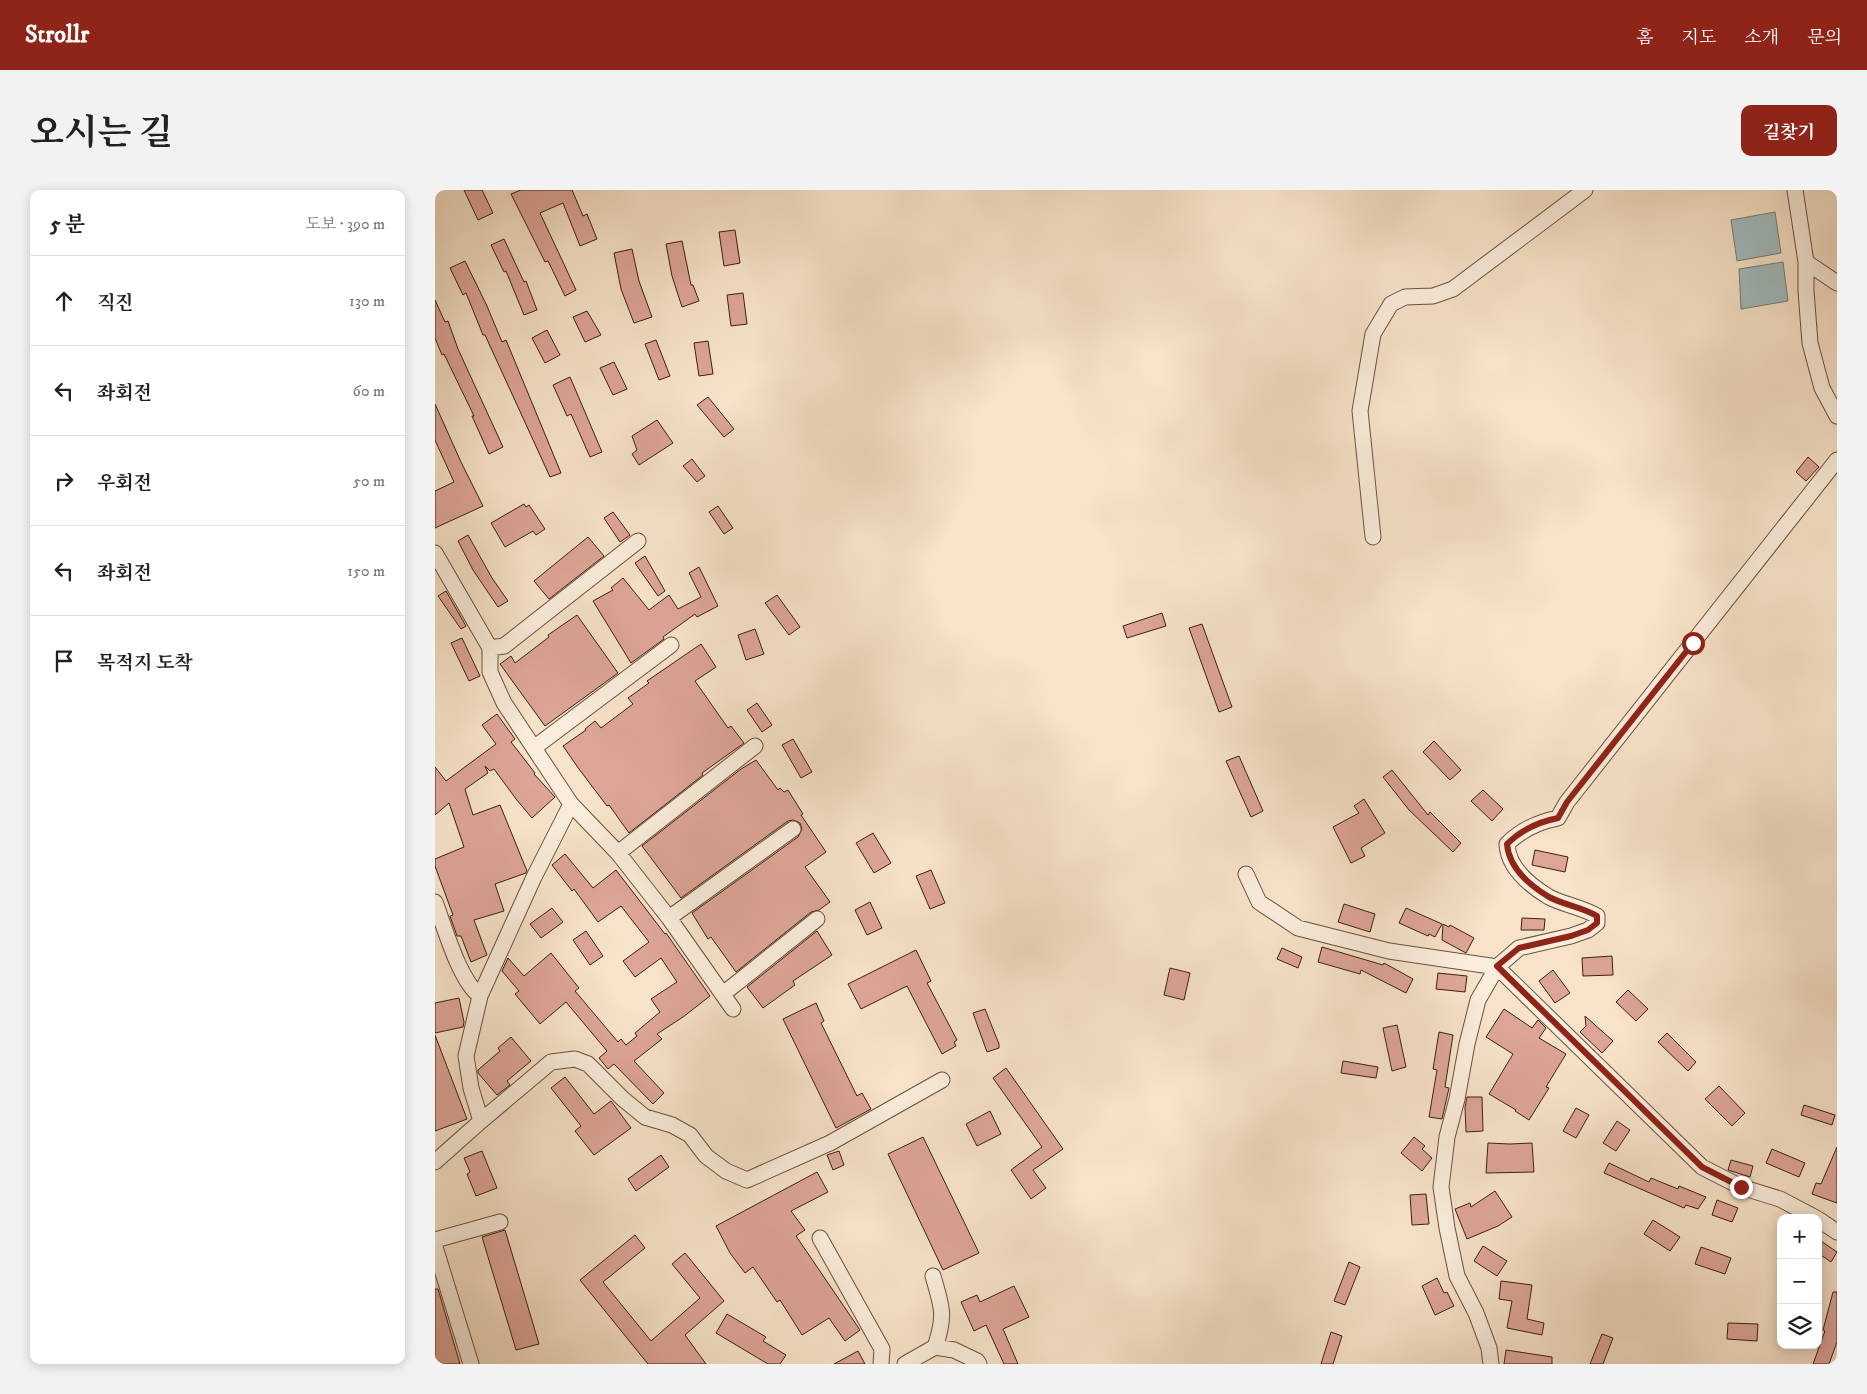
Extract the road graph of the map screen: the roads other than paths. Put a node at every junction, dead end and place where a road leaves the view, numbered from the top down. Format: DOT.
graph roads {
  1 [pos="1585,190"];
  2 [pos="1795,190"];
  3 [pos="1806,262"];
  4 [pos="1837,283"];
  5 [pos="1837,416"];
  6 [pos="1837,460"];
  7 [pos="1373,537"];
  8 [pos="638,541"];
  9 [pos="435,553"];
  10 [pos="671,645"];
  11 [pos="490,648"];
  12 [pos="755,746"];
  13 [pos="535,747"];
  14 [pos="571,804"];
  15 [pos="793,829"];
  16 [pos="618,853"];
  17 [pos="1246,874"];
  18 [pos="435,902"];
  19 [pos="669,918"];
  20 [pos="817,919"];
  21 [pos="1497,966"];
  22 [pos="723,994"];
  23 [pos="480,996"];
  24 [pos="733,1009"];
  25 [pos="943,1080"];
  26 [pos="481,1120"];
  27 [pos="435,1162"];
  28 [pos="1809,1214"];
  29 [pos="500,1222"];
  30 [pos="1822,1222"];
  31 [pos="1837,1232"];
  32 [pos="820,1238"];
  33 [pos="435,1240"];
  34 [pos="435,1247"];
  35 [pos="933,1276"];
  36 [pos="935,1347"];
  37 [pos="471,1364"];
  38 [pos="881,1364"];
  39 [pos="905,1364"];
  40 [pos="979,1364"];
  41 [pos="1491,1364"];
  1 -- 7 [label="street"];
  2 -- 3 [label="street"];
  3 -- 4 [label="street"];
  3 -- 5 [label="street"];
  6 -- 21 [label="street"];
  8 -- 11 [label="street"];
  9 -- 11 [label="street"];
  10 -- 13 [label="street"];
  11 -- 13 [label="street"];
  12 -- 16 [label="street"];
  13 -- 14 [label="street"];
  14 -- 16 [label="street"];
  14 -- 23 [label="street"];
  15 -- 19 [label="street"];
  16 -- 19 [label="street"];
  17 -- 21 [label="street"];
  18 -- 23 [label="street"];
  19 -- 22 [label="street"];
  20 -- 22 [label="street"];
  21 -- 28 [label="street"];
  21 -- 41 [label="street"];
  22 -- 24 [label="street"];
  23 -- 26 [label="street"];
  25 -- 26 [label="street"];
  26 -- 27 [label="street"];
  29 -- 33 [label="street"];
  30 -- 31 [label="street"];
  32 -- 38 [label="street"];
  34 -- 37 [label="street"];
  35 -- 36 [label="street"];
  36 -- 39 [label="street"];
  36 -- 40 [label="street"];
}
